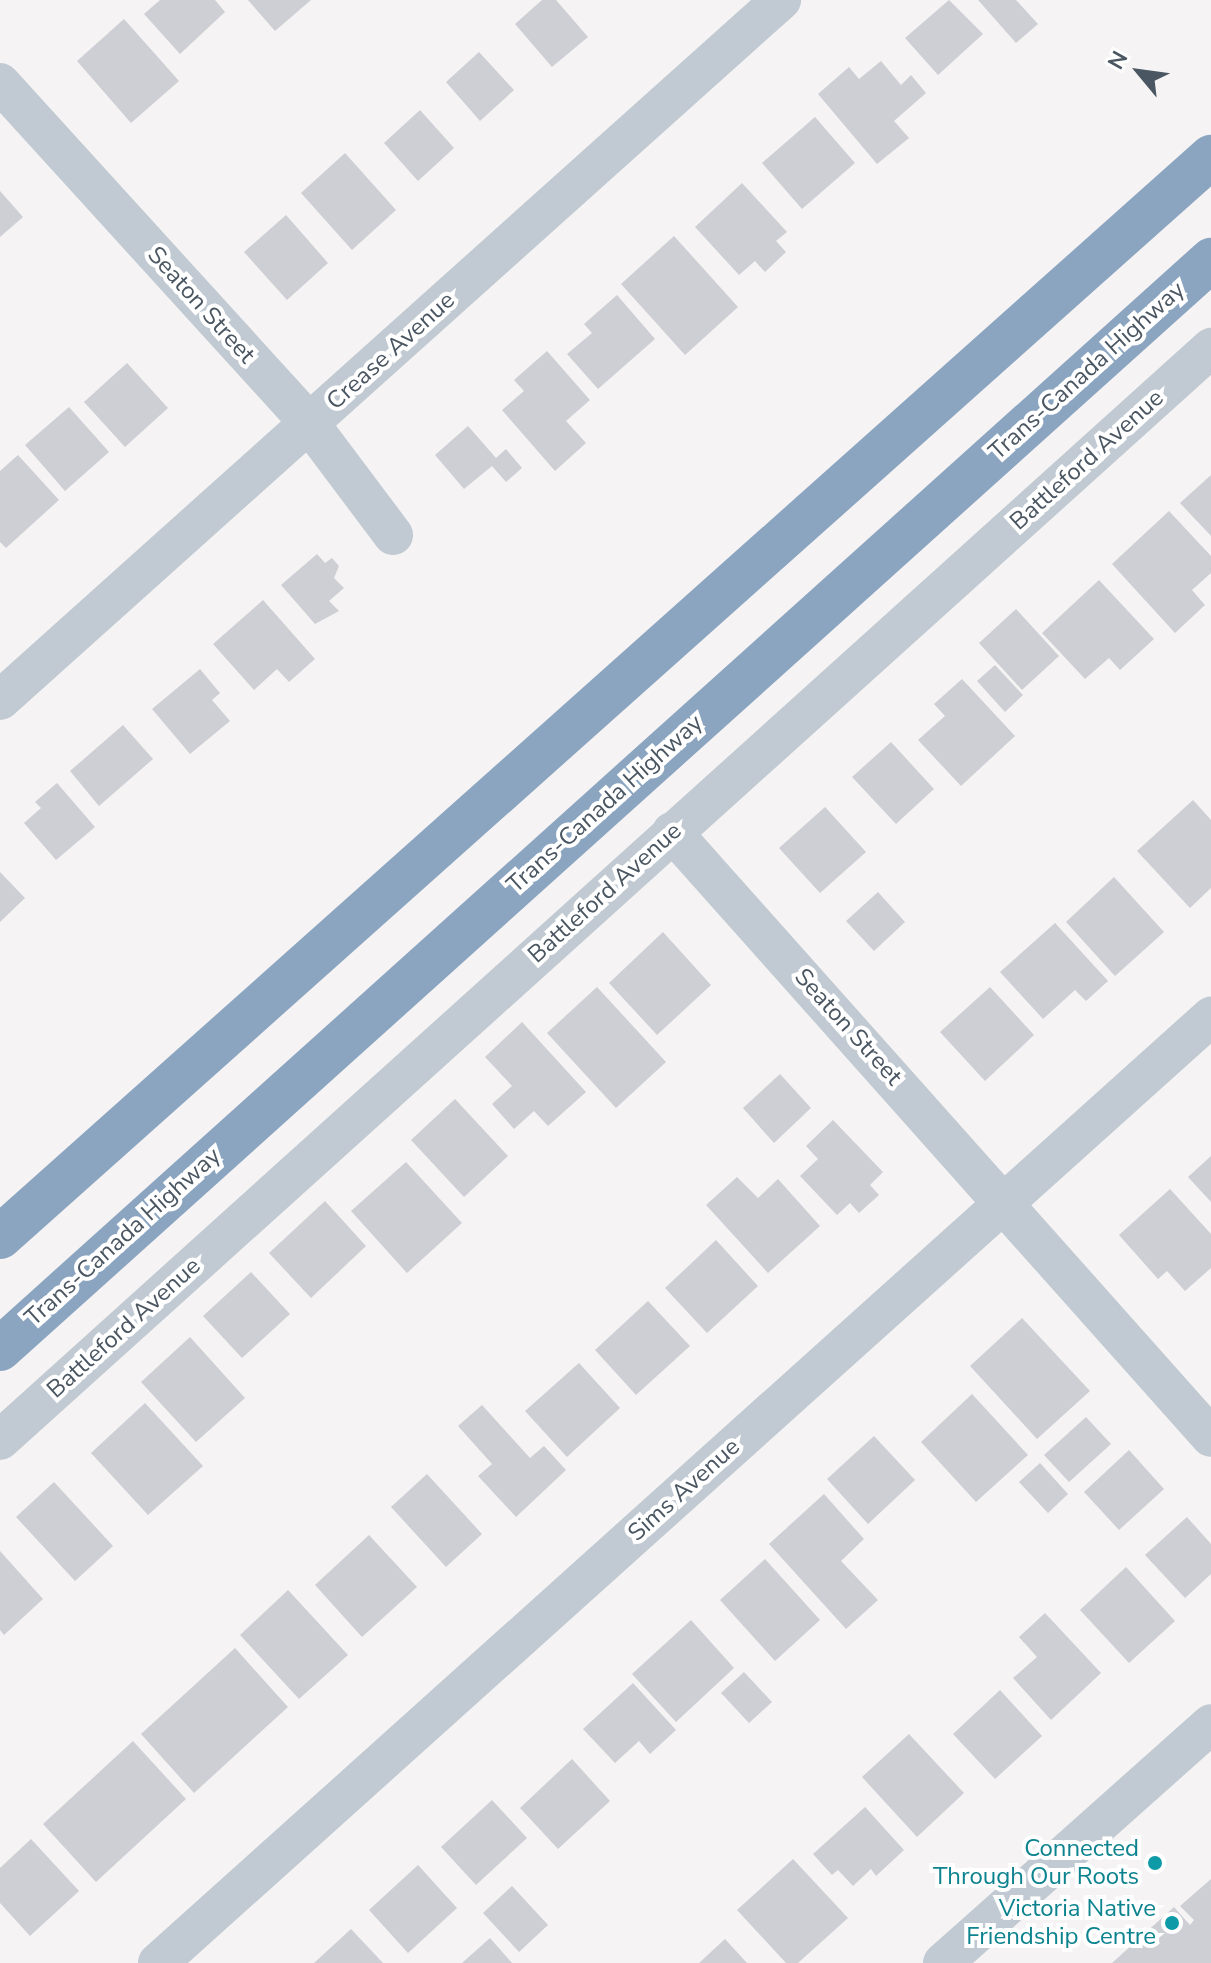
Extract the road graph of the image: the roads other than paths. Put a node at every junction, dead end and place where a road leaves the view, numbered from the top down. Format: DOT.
graph roads {
  1 [pos="781,0"];
  2 [pos="0,83"];
  3 [pos="1211,157"];
  4 [pos="1211,260"];
  5 [pos="1211,348"];
  6 [pos="309,423"];
  7 [pos="393,535"];
  8 [pos="0,700"];
  9 [pos="672,832"];
  10 [pos="1211,1017"];
  11 [pos="1015,1212"];
  12 [pos="0,1237"];
  13 [pos="0,1349"];
  14 [pos="1211,1437"];
  15 [pos="0,1440"];
  16 [pos="1211,1724"];
  17 [pos="158,1963"];
  18 [pos="943,1963"];
  1 -- 6 [label="street, Crease Avenue"];
  2 -- 6 [label="street, Seaton Street"];
  3 -- 12 [label="highway"];
  4 -- 13 [label="highway, Trans-Canada Highway"];
  5 -- 9 [label="street, Battleford Avenue"];
  6 -- 7 [label="street, Seaton Street"];
  6 -- 8 [label="street, Crease Avenue"];
  9 -- 11 [label="street, Seaton Street"];
  9 -- 15 [label="street, Battleford Avenue"];
  10 -- 11 [label="street, Sims Avenue"];
  11 -- 14 [label="street, Seaton Street"];
  11 -- 17 [label="street, Sims Avenue"];
  16 -- 18 [label="street"];
}
